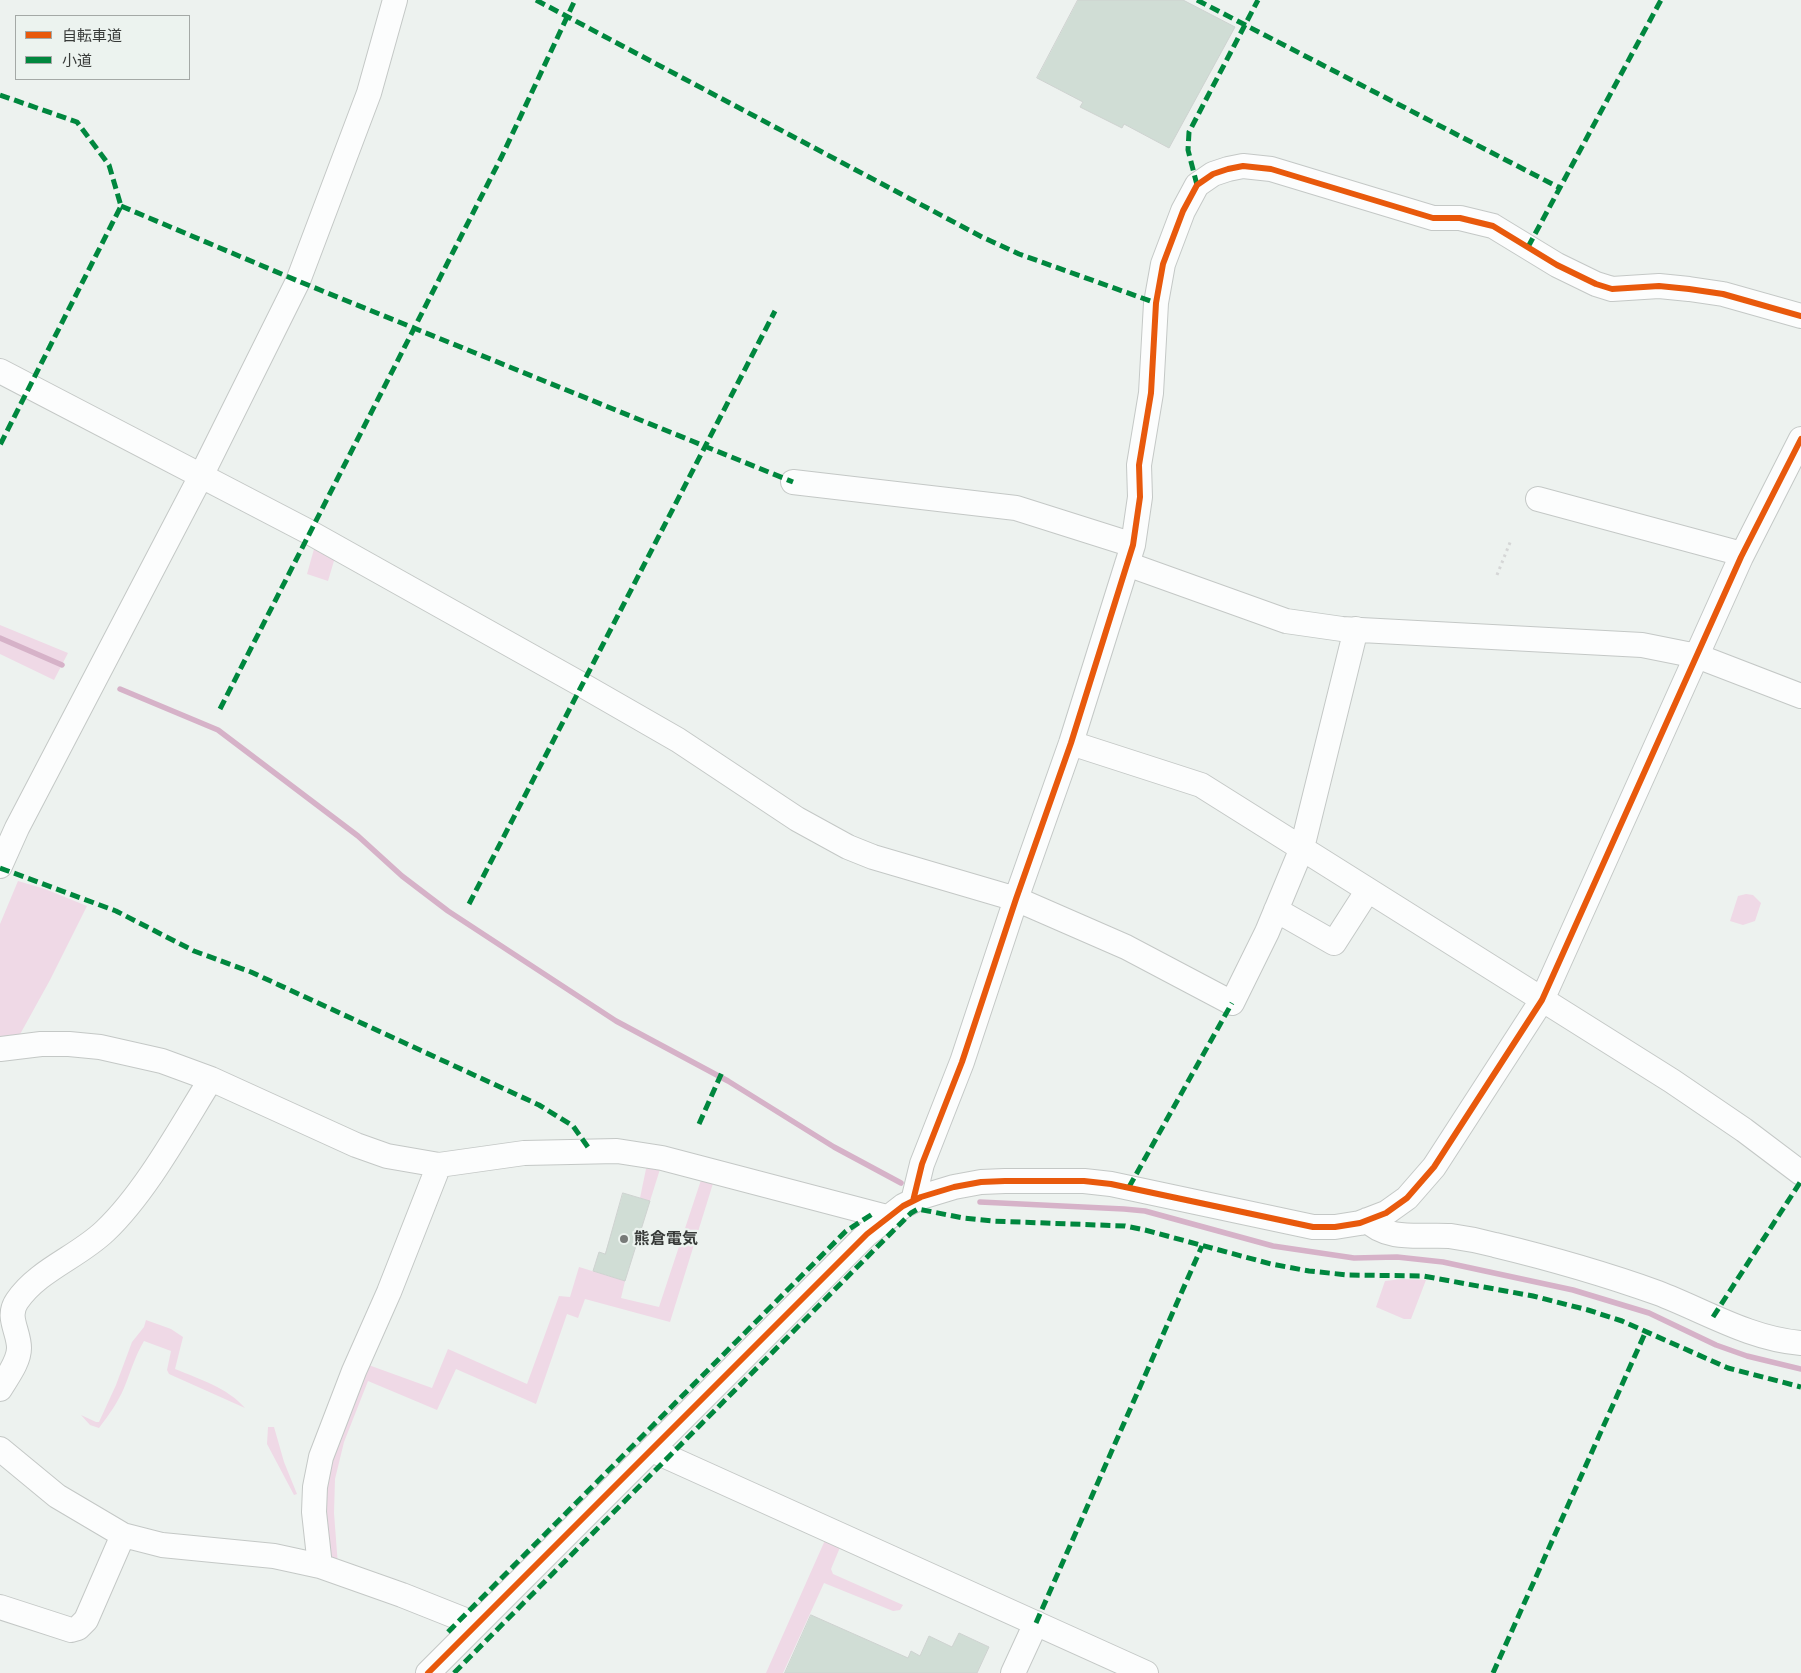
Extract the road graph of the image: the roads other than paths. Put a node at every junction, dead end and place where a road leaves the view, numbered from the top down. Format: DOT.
graph roads {
  1 [pos="395,0"];
  2 [pos="1801,316"];
  3 [pos="0,370"];
  4 [pos="1801,439"];
  5 [pos="201,476"];
  6 [pos="793,482"];
  7 [pos="1538,499"];
  8 [pos="1130,554"];
  9 [pos="1742,554"];
  10 [pos="1356,630"];
  11 [pos="1697,656"];
  12 [pos="1801,696"];
  13 [pos="1071,743"];
  14 [pos="1302,848"];
  15 [pos="0,866"];
  16 [pos="1368,890"];
  17 [pos="1016,899"];
  18 [pos="1276,910"];
  19 [pos="1542,1000"];
  20 [pos="0,1049"];
  21 [pos="211,1079"];
  22 [pos="439,1165"];
  23 [pos="1801,1173"];
  24 [pos="912,1201"];
  25 [pos="887,1217"];
  26 [pos="1367,1220"];
  27 [pos="1801,1343"];
  28 [pos="0,1389"];
  29 [pos="0,1449"];
  30 [pos="652,1450"];
  31 [pos="123,1535"];
  32 [pos="320,1566"];
  33 [pos="0,1607"];
  34 [pos="1036,1623"];
  35 [pos="475,1624"];
  36 [pos="428,1673"];
  37 [pos="1013,1673"];
  38 [pos="1146,1673"];
  1 -- 5 [label="street"];
  2 -- 8 [label="street"];
  3 -- 5 [label="street"];
  4 -- 9 [label="street"];
  5 -- 15 [label="street"];
  5 -- 17 [label="street"];
  6 -- 8 [label="street"];
  7 -- 9 [label="street"];
  8 -- 10 [label="street"];
  8 -- 13 [label="street"];
  9 -- 11 [label="street"];
  10 -- 11 [label="street"];
  10 -- 14 [label="street"];
  11 -- 12 [label="street"];
  11 -- 19 [label="street"];
  13 -- 14 [label="street"];
  13 -- 17 [label="street"];
  14 -- 16 [label="street"];
  14 -- 18 [label="street"];
  16 -- 18 [label="street"];
  16 -- 19 [label="street"];
  17 -- 18 [label="street"];
  17 -- 24 [label="street"];
  19 -- 23 [label="street"];
  19 -- 26 [label="street"];
  20 -- 21 [label="street"];
  21 -- 22 [label="street"];
  21 -- 28 [label="street"];
  22 -- 25 [label="street"];
  22 -- 32 [label="street"];
  24 -- 25 [label="street"];
  24 -- 26 [label="street"];
  25 -- 30 [label="street"];
  26 -- 27 [label="street"];
  29 -- 31 [label="street"];
  30 -- 34 [label="street"];
  30 -- 35 [label="street"];
  31 -- 32 [label="street"];
  31 -- 33 [label="street"];
  32 -- 35 [label="street"];
  34 -- 37 [label="street"];
  34 -- 38 [label="street"];
  35 -- 36 [label="street"];
}
